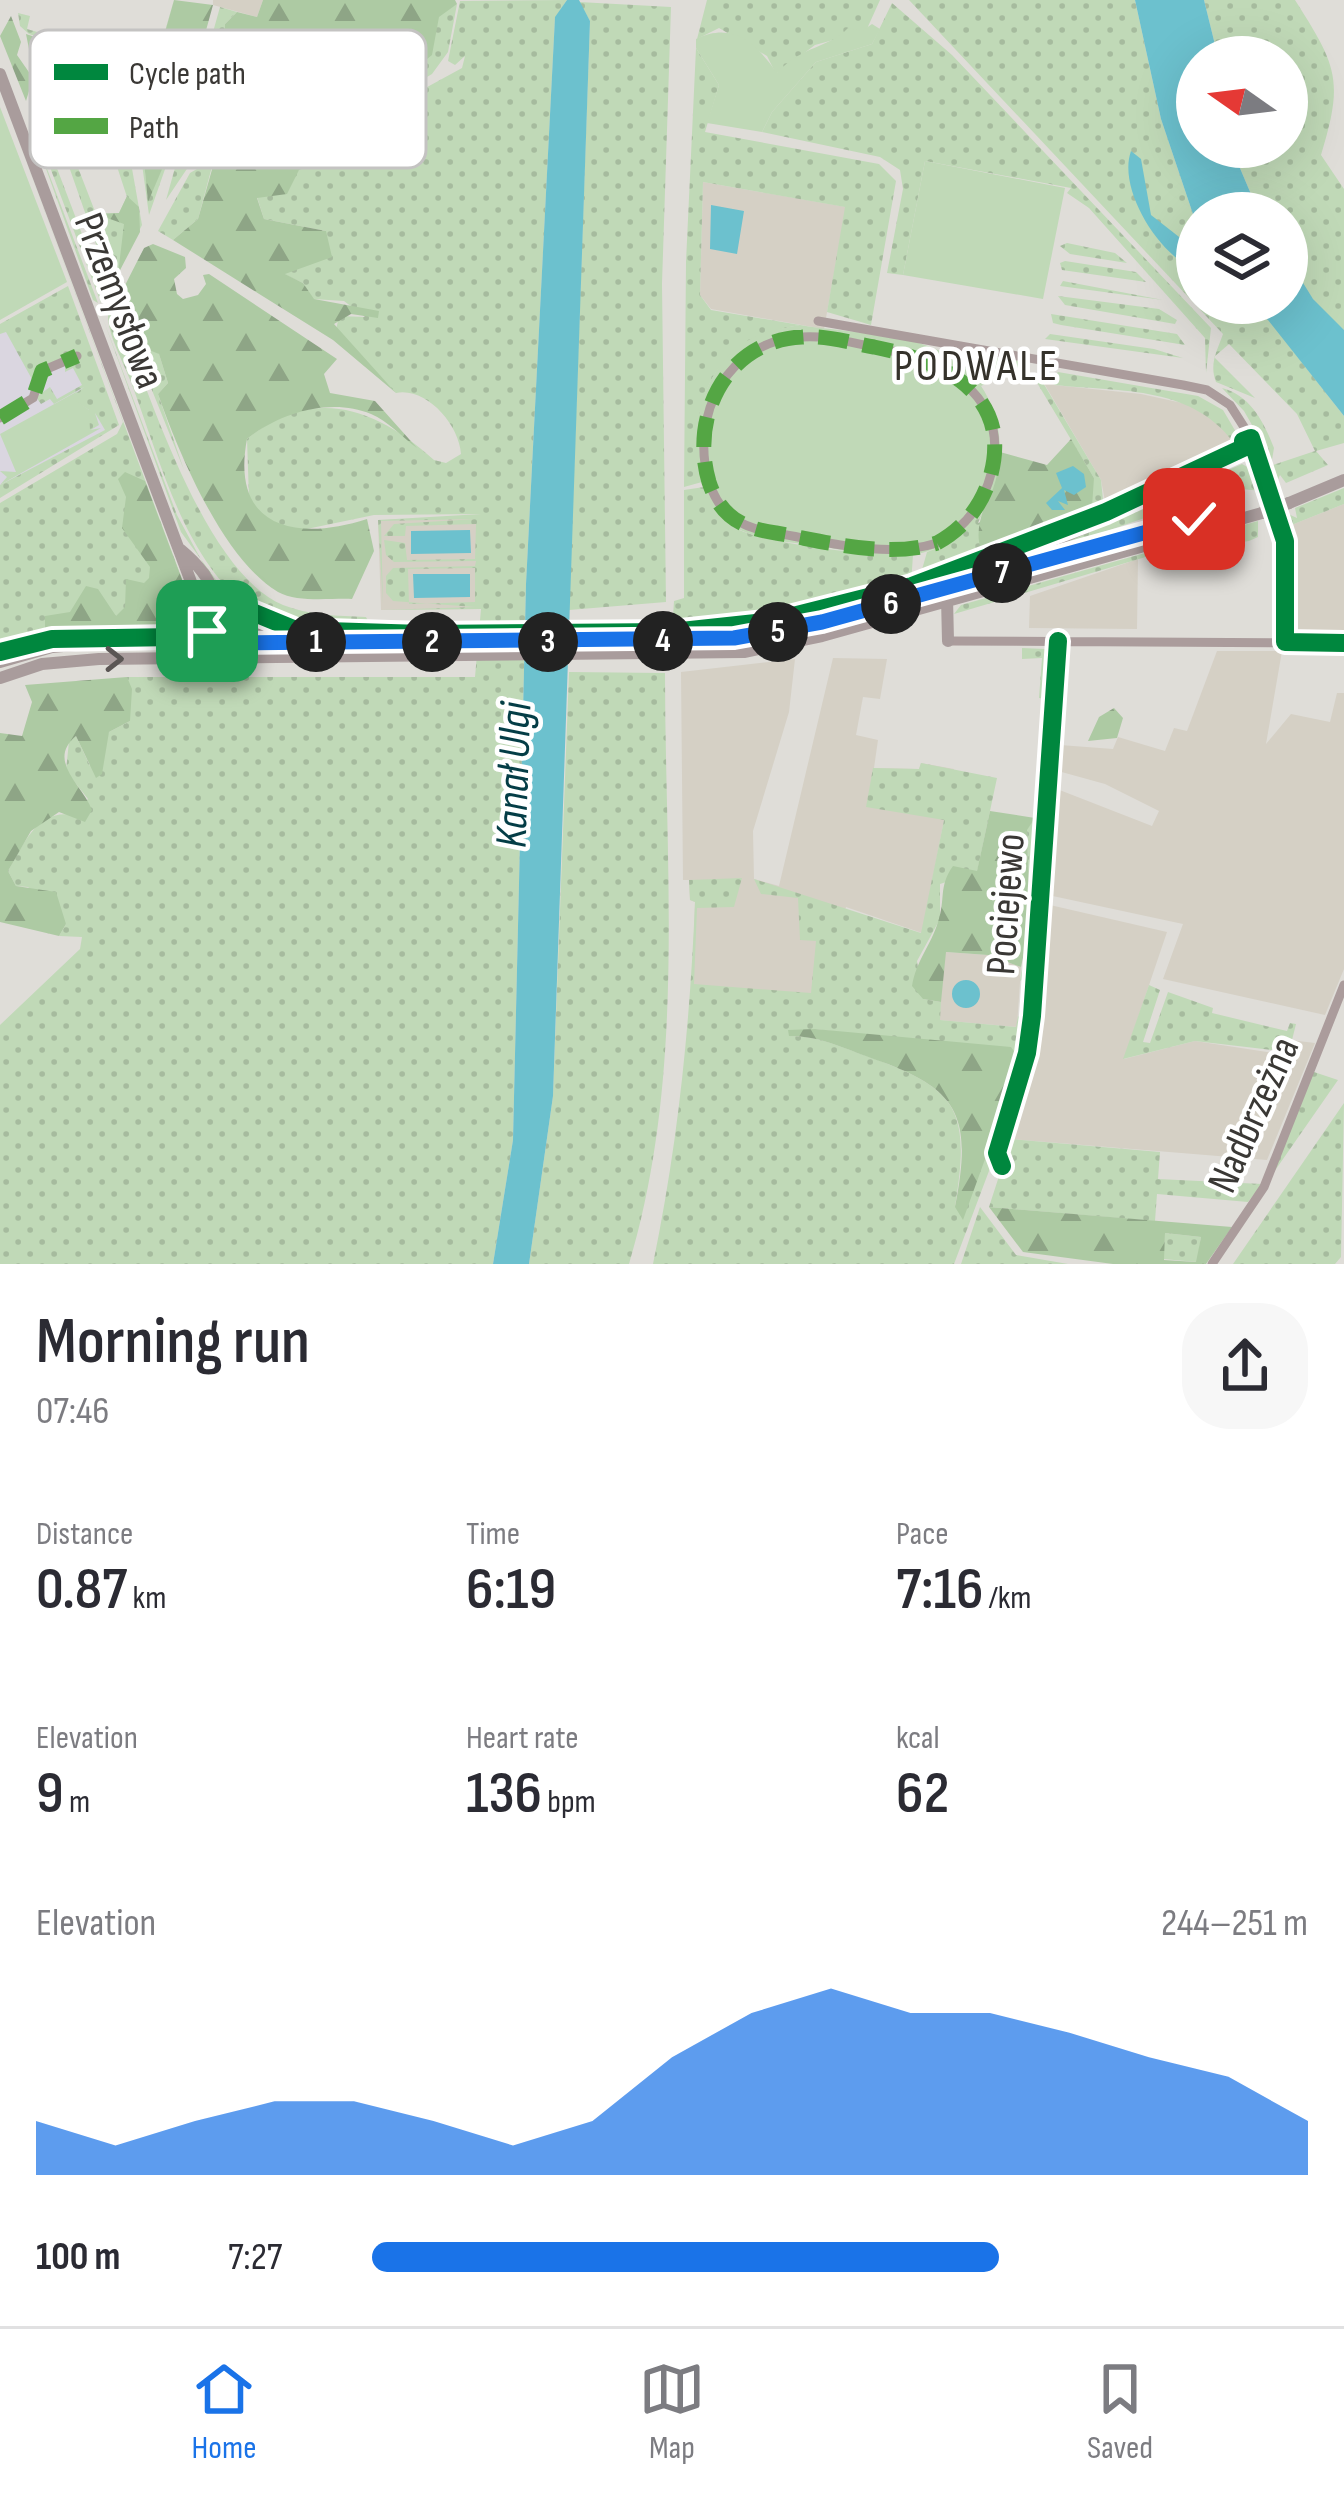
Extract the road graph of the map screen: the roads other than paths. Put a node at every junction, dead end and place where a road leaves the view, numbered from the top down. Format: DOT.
graph roads {
  1 [pos="0,74"];
  2 [pos="30,153"];
  3 [pos="36,168"];
  4 [pos="818,320"];
  5 [pos="77,356"];
  6 [pos="0,418"];
  7 [pos="1256,450"];
  8 [pos="1344,480"];
  9 [pos="1115,514"];
  10 [pos="1226,524"];
  11 [pos="937,543"];
  12 [pos="181,550"];
  13 [pos="1001,573"];
  14 [pos="211,586"];
  15 [pos="955,587"];
  16 [pos="944,602"];
  17 [pos="199,609"];
  18 [pos="948,640"];
  19 [pos="1058,640"];
  20 [pos="266,642"];
  21 [pos="1285,642"];
  22 [pos="180,643"];
  23 [pos="214,643"];
  24 [pos="1344,643"];
  25 [pos="215,659"];
  26 [pos="0,662"];
  27 [pos="0,677"];
  28 [pos="1344,985"];
  29 [pos="1002,1166"];
  30 [pos="1212,1264"];
  1 -- 2 [label="main road, Przemysłowa"];
  3 -- 12 [label="main road, Przemysłowa"];
  4 -- 7 [label="street"];
  5 -- 6 [label="street"];
  7 -- 9 [label="street"];
  7 -- 21 [label="street"];
  8 -- 10 [label="main road, bridge"];
  9 -- 13 [label="main road"];
  10 -- 13 [label="main road"];
  10 -- 16 [label="main road"];
  11 -- 11 [label="street"];
  12 -- 14 [label="main road, Przemysłowa"];
  12 -- 17 [label="main road, Przemysłowa"];
  13 -- 15 [label="main road"];
  14 -- 20 [label="main road, Przemysłowa"];
  14 -- 23 [label="main road"];
  15 -- 16 [label="main road"];
  15 -- 20 [label="main road"];
  16 -- 18 [label="main road"];
  16 -- 25 [label="main road"];
  17 -- 22 [label="main road"];
  17 -- 23 [label="main road, Przemysłowa"];
  18 -- 19 [label="street"];
  19 -- 21 [label="street"];
  19 -- 29 [label="street, Pociejewo"];
  20 -- 23 [label="main road"];
  21 -- 24 [label="street"];
  22 -- 23 [label="main road"];
  22 -- 26 [label="main road"];
  23 -- 25 [label="main road"];
  27 -- 25 [label="main road, one-way"];
  28 -- 30 [label="street, Nadbrzeżna"];
}
